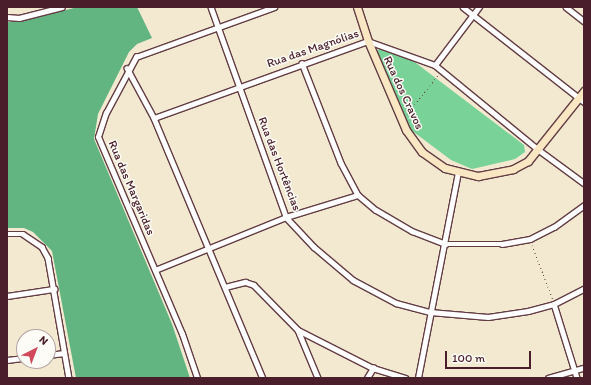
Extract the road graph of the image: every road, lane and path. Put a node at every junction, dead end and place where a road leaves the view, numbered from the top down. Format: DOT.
graph roads {
  1 [pos="62,7"];
  2 [pos="211,7"];
  3 [pos="274,7"];
  4 [pos="357,7"];
  5 [pos="463,7"];
  6 [pos="479,7"];
  7 [pos="566,7"];
  8 [pos="474,14"];
  9 [pos="7,17"];
  10 [pos="584,21"];
  11 [pos="218,26"];
  12 [pos="368,41"];
  13 [pos="302,63"];
  14 [pos="435,65"];
  15 [pos="127,68"];
  16 [pos="442,71"];
  17 [pos="239,85"];
  18 [pos="584,91"];
  19 [pos="582,100"];
  20 [pos="154,118"];
  21 [pos="402,120"];
  22 [pos="538,150"];
  23 [pos="458,173"];
  24 [pos="584,183"];
  25 [pos="358,195"];
  26 [pos="584,205"];
  27 [pos="286,216"];
  28 [pos="7,234"];
  29 [pos="530,239"];
  30 [pos="446,244"];
  31 [pos="209,248"];
  32 [pos="155,270"];
  33 [pos="225,287"];
  34 [pos="54,289"];
  35 [pos="584,289"];
  36 [pos="7,296"];
  37 [pos="554,304"];
  38 [pos="430,312"];
  39 [pos="298,330"];
  40 [pos="64,353"];
  41 [pos="56,354"];
  42 [pos="373,368"];
  43 [pos="584,368"];
  44 [pos="575,372"];
  45 [pos="69,378"];
  46 [pos="197,378"];
  47 [pos="263,378"];
  48 [pos="318,378"];
  49 [pos="367,378"];
  50 [pos="406,378"];
  51 [pos="418,378"];
  52 [pos="548,378"];
  53 [pos="577,378"];
  1 -- 9 [label="street"];
  2 -- 11 [label="street, Rua das Hortências"];
  3 -- 11 [label="street, Rua das Margaridas"];
  4 -- 12 [label="street, Rua dos Cravos"];
  5 -- 8 [label="street"];
  6 -- 8 [label="street"];
  7 -- 10 [label="street"];
  8 -- 14 [label="street"];
  8 -- 19 [label="street"];
  11 -- 15 [label="street, Rua das Margaridas"];
  11 -- 17 [label="street, Rua das Hortências"];
  12 -- 13 [label="street, Rua das Magnólias"];
  12 -- 14 [label="street, Rua das Magnólias"];
  12 -- 21 [label="street, Rua dos Cravos"];
  13 -- 17 [label="street, Rua das Magnólias"];
  13 -- 25 [label="street"];
  14 -- 16 [label="street, Rua das Magnólias"];
  15 -- 20 [label="street"];
  15 -- 32 [label="street, Rua das Margaridas"];
  16 -- 21 [label="path"];
  16 -- 22 [label="street, Rua das Magnólias"];
  17 -- 20 [label="street, Rua das Magnólias"];
  17 -- 27 [label="street, Rua das Hortências"];
  18 -- 19 [label="street, Rua dos Cravos"];
  19 -- 22 [label="street, Rua dos Cravos"];
  20 -- 31 [label="street"];
  21 -- 23 [label="street, Rua dos Cravos"];
  22 -- 23 [label="street, Rua dos Cravos"];
  22 -- 24 [label="street, Rua das Magnólias"];
  23 -- 30 [label="street"];
  25 -- 27 [label="street"];
  25 -- 30 [label="street"];
  26 -- 29 [label="street"];
  27 -- 31 [label="street"];
  27 -- 38 [label="street, Rua das Hortências"];
  28 -- 34 [label="street"];
  29 -- 30 [label="street"];
  29 -- 37 [label="path"];
  30 -- 38 [label="street"];
  31 -- 32 [label="street"];
  31 -- 33 [label="street"];
  32 -- 46 [label="street, Rua das Margaridas"];
  33 -- 39 [label="street"];
  33 -- 47 [label="street"];
  34 -- 36 [label="street"];
  34 -- 40 [label="street"];
  35 -- 37 [label="street, Rua das Hortências"];
  37 -- 38 [label="street, Rua das Hortências"];
  37 -- 44 [label="street"];
  38 -- 51 [label="street"];
  39 -- 42 [label="street"];
  39 -- 48 [label="street"];
  40 -- 41 [label="street"];
  40 -- 45 [label="street"];
  42 -- 49 [label="street"];
  42 -- 50 [label="street"];
  43 -- 44 [label="street"];
  44 -- 52 [label="street"];
  44 -- 53 [label="street"];
}
